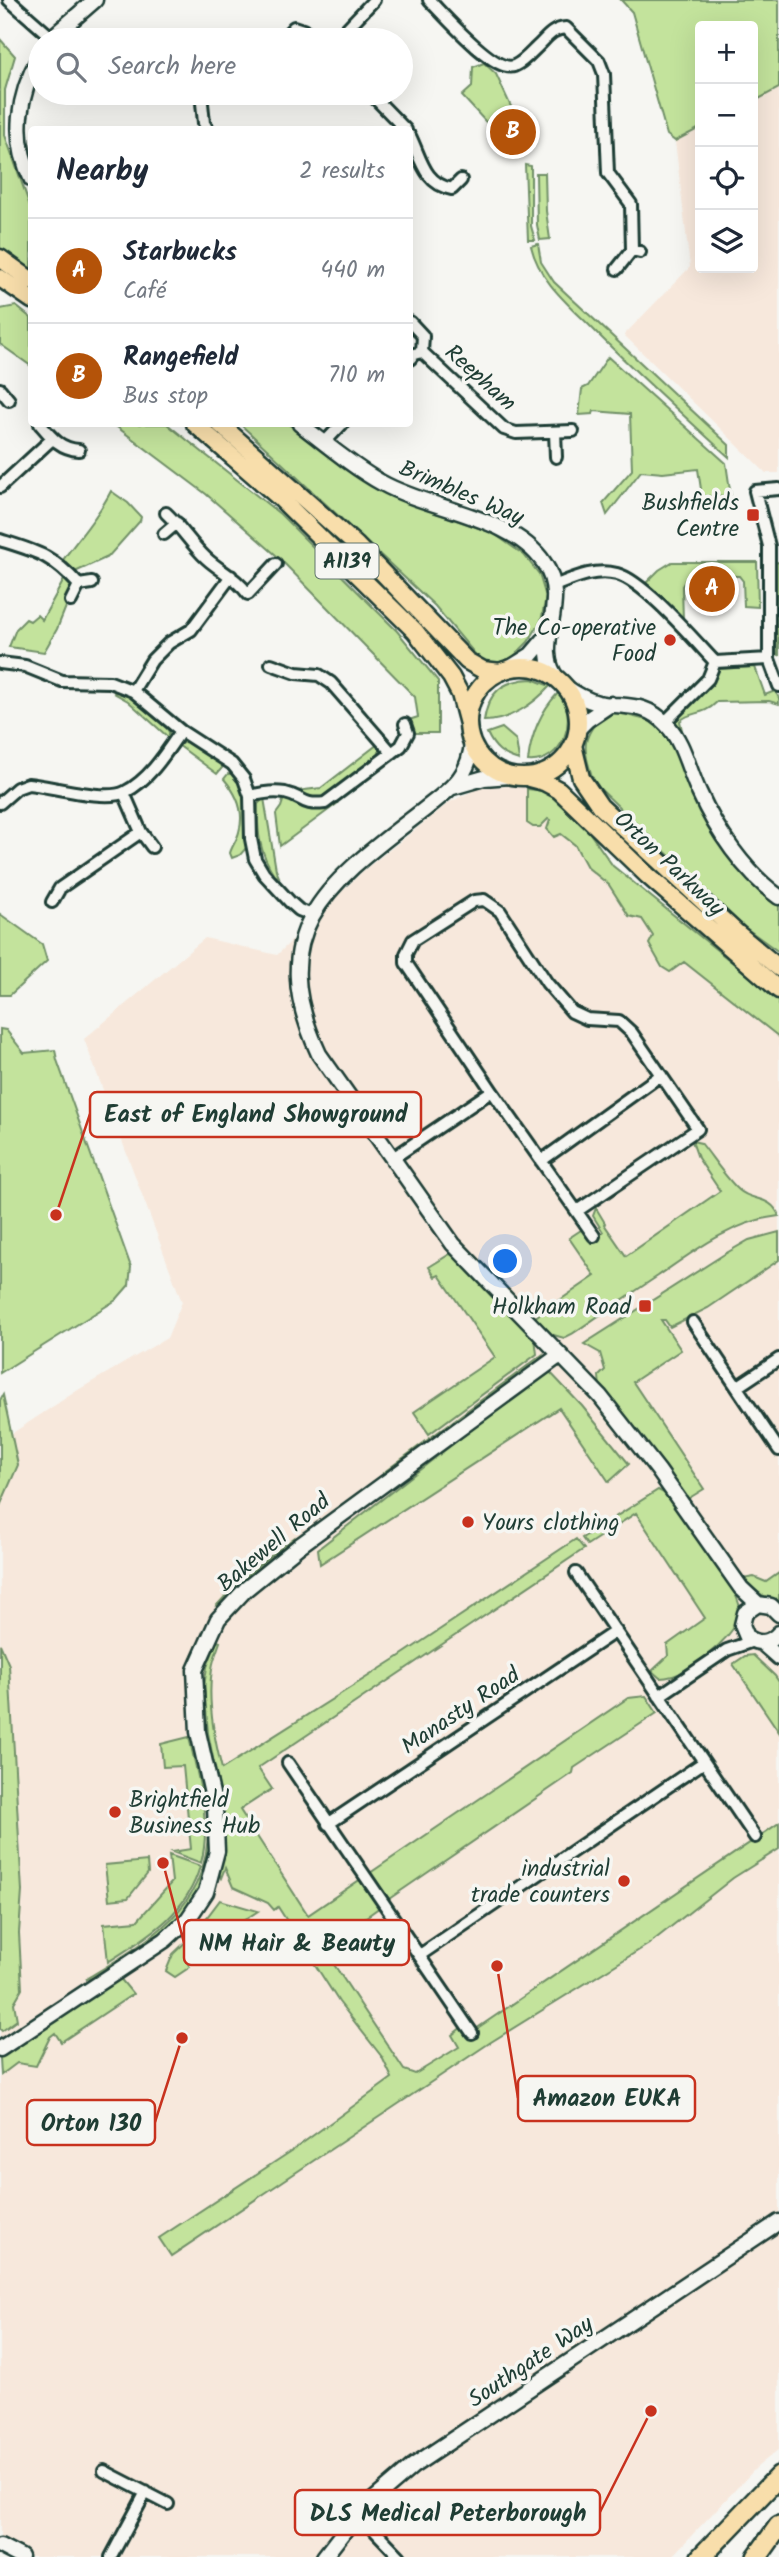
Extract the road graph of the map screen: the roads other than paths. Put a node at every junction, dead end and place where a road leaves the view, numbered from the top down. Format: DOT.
graph roads {
  1 [pos="9,0"];
  2 [pos="94,0"];
  3 [pos="374,0"];
  4 [pos="429,0"];
  5 [pos="38,28"];
  6 [pos="62,28"];
  7 [pos="347,28"];
  8 [pos="28,83"];
  9 [pos="202,105"];
  10 [pos="382,105"];
  11 [pos="206,126"];
  12 [pos="402,126"];
  13 [pos="413,143"];
  14 [pos="28,171"];
  15 [pos="461,180"];
  16 [pos="0,258"];
  17 [pos="617,269"];
  18 [pos="0,278"];
  19 [pos="28,278"];
  20 [pos="28,297"];
  21 [pos="413,325"];
  22 [pos="422,352"];
  23 [pos="413,355"];
  24 [pos="0,390"];
  25 [pos="9,400"];
  26 [pos="42,427"];
  27 [pos="198,427"];
  28 [pos="223,427"];
  29 [pos="304,427"];
  30 [pos="339,427"];
  31 [pos="573,431"];
  32 [pos="555,432"];
  33 [pos="52,439"];
  34 [pos="325,442"];
  35 [pos="79,450"];
  36 [pos="556,457"];
  37 [pos="0,487"];
  38 [pos="779,489"];
  39 [pos="166,513"];
  40 [pos="177,523"];
  41 [pos="164,534"];
  42 [pos="0,540"];
  43 [pos="774,546"];
  44 [pos="276,564"];
  45 [pos="231,576"];
  46 [pos="92,583"];
  47 [pos="79,585"];
  48 [pos="554,586"];
  49 [pos="71,601"];
  50 [pos="550,633"];
  51 [pos="769,659"];
  52 [pos="715,662"];
  53 [pos="0,663"];
  54 [pos="271,663"];
  55 [pos="504,671"];
  56 [pos="561,683"];
  57 [pos="779,686"];
  58 [pos="133,691"];
  59 [pos="611,704"];
  60 [pos="665,722"];
  61 [pos="468,723"];
  62 [pos="405,724"];
  63 [pos="181,732"];
  64 [pos="575,738"];
  65 [pos="472,742"];
  66 [pos="392,753"];
  67 [pos="510,776"];
  68 [pos="526,777"];
  69 [pos="451,788"];
  70 [pos="124,793"];
  71 [pos="250,796"];
  72 [pos="0,803"];
  73 [pos="141,832"];
  74 [pos="152,847"];
  75 [pos="779,897"];
  76 [pos="52,902"];
  77 [pos="312,915"];
  78 [pos="779,968"];
  79 [pos="779,990"];
  80 [pos="662,1075"];
  81 [pos="492,1091"];
  82 [pos="393,1158"];
  83 [pos="541,1161"];
  84 [pos="577,1211"];
  85 [pos="594,1236"];
  86 [pos="693,1322"];
  87 [pos="560,1355"];
  88 [pos="779,1359"];
  89 [pos="737,1387"];
  90 [pos="779,1450"];
  91 [pos="576,1573"];
  92 [pos="741,1588"];
  93 [pos="772,1607"];
  94 [pos="744,1619"];
  95 [pos="615,1631"];
  96 [pos="778,1638"];
  97 [pos="757,1642"];
  98 [pos="727,1650"];
  99 [pos="779,1658"];
  100 [pos="659,1696"];
  101 [pos="704,1762"];
  102 [pos="288,1763"];
  103 [pos="327,1824"];
  104 [pos="755,1837"];
  105 [pos="420,1955"];
  106 [pos="472,2033"];
  107 [pos="0,2049"];
  108 [pos="779,2222"];
  109 [pos="104,2471"];
  110 [pos="779,2476"];
  111 [pos="145,2492"];
  112 [pos="779,2493"];
  113 [pos="168,2504"];
  114 [pos="358,2513"];
  115 [pos="779,2526"];
  116 [pos="0,2546"];
  117 [pos="21,2557"];
  118 [pos="111,2557"];
  119 [pos="324,2557"];
  120 [pos="400,2557"];
  121 [pos="701,2557"];
  122 [pos="712,2557"];
  123 [pos="757,2557"];
  1 -- 5 [label="street"];
  2 -- 6 [label="street"];
  3 -- 7 [label="street"];
  4 -- 17 [label="street"];
  8 -- 14 [label="street"];
  9 -- 11 [label="street"];
  10 -- 12 [label="street"];
  13 -- 15 [label="street"];
  16 -- 19 [label="main road"];
  18 -- 20 [label="main road"];
  21 -- 22 [label="street, Reepham"];
  22 -- 23 [label="street, Reepham"];
  22 -- 32 [label="street, Reepham"];
  24 -- 25 [label="street"];
  26 -- 33 [label="street"];
  27 -- 61 [label="main road, A1139"];
  28 -- 55 [label="main road, A1139"];
  29 -- 34 [label="street, Brimbles Way"];
  30 -- 34 [label="street"];
  31 -- 32 [label="street, Reepham"];
  32 -- 36 [label="street"];
  33 -- 35 [label="street"];
  33 -- 37 [label="street"];
  34 -- 48 [label="street, Brimbles Way"];
  38 -- 43 [label="street"];
  39 -- 40 [label="street"];
  40 -- 41 [label="street"];
  40 -- 45 [label="street"];
  42 -- 47 [label="street"];
  43 -- 51 [label="street"];
  44 -- 45 [label="street"];
  45 -- 58 [label="street"];
  46 -- 47 [label="street"];
  47 -- 49 [label="street"];
  48 -- 50 [label="street"];
  48 -- 52 [label="street"];
  50 -- 55 [label="street"];
  50 -- 56 [label="street"];
  51 -- 52 [label="street"];
  51 -- 57 [label="street"];
  52 -- 60 [label="street"];
  53 -- 58 [label="street"];
  54 -- 66 [label="street"];
  55 -- 56 [label="main road"];
  55 -- 61 [label="main road"];
  56 -- 59 [label="street"];
  56 -- 64 [label="main road"];
  58 -- 63 [label="street"];
  59 -- 60 [label="street"];
  59 -- 64 [label="street"];
  60 -- 75 [label="street"];
  61 -- 65 [label="main road"];
  62 -- 66 [label="street"];
  63 -- 70 [label="street"];
  63 -- 71 [label="street"];
  64 -- 68 [label="main road"];
  64 -- 78 [label="main road, Orton Parkway"];
  65 -- 67 [label="main road"];
  65 -- 69 [label="street"];
  66 -- 71 [label="street"];
  67 -- 68 [label="main road"];
  67 -- 69 [label="street"];
  68 -- 79 [label="main road, Orton Parkway"];
  69 -- 77 [label="street"];
  70 -- 72 [label="street"];
  70 -- 73 [label="street"];
  71 -- 77 [label="street"];
  73 -- 74 [label="street"];
  73 -- 76 [label="street"];
  77 -- 82 [label="street"];
  80 -- 81 [label="street"];
  80 -- 83 [label="street"];
  80 -- 84 [label="street"];
  81 -- 82 [label="street"];
  81 -- 83 [label="street"];
  82 -- 87 [label="street"];
  83 -- 84 [label="street"];
  84 -- 85 [label="street"];
  86 -- 89 [label="street"];
  87 -- 92 [label="street"];
  87 -- 107 [label="street, Bakewell Road"];
  88 -- 89 [label="street"];
  89 -- 90 [label="street"];
  91 -- 95 [label="street"];
  92 -- 93 [label="street"];
  92 -- 94 [label="street"];
  93 -- 94 [label="street"];
  94 -- 97 [label="street"];
  94 -- 98 [label="street"];
  95 -- 100 [label="street"];
  95 -- 103 [label="street, Manasty Road"];
  96 -- 97 [label="street"];
  97 -- 98 [label="street"];
  97 -- 99 [label="street"];
  98 -- 100 [label="street"];
  100 -- 101 [label="street"];
  101 -- 104 [label="street"];
  101 -- 105 [label="street"];
  102 -- 103 [label="street"];
  103 -- 105 [label="street"];
  105 -- 106 [label="street"];
  108 -- 114 [label="street, Southgate Way"];
  109 -- 111 [label="street"];
  110 -- 121 [label="highway"];
  111 -- 113 [label="street"];
  111 -- 118 [label="street"];
  112 -- 122 [label="highway"];
  114 -- 119 [label="street, Southgate Way"];
  114 -- 120 [label="street"];
  115 -- 123 [label="highway"];
  116 -- 117 [label="street"];
}
